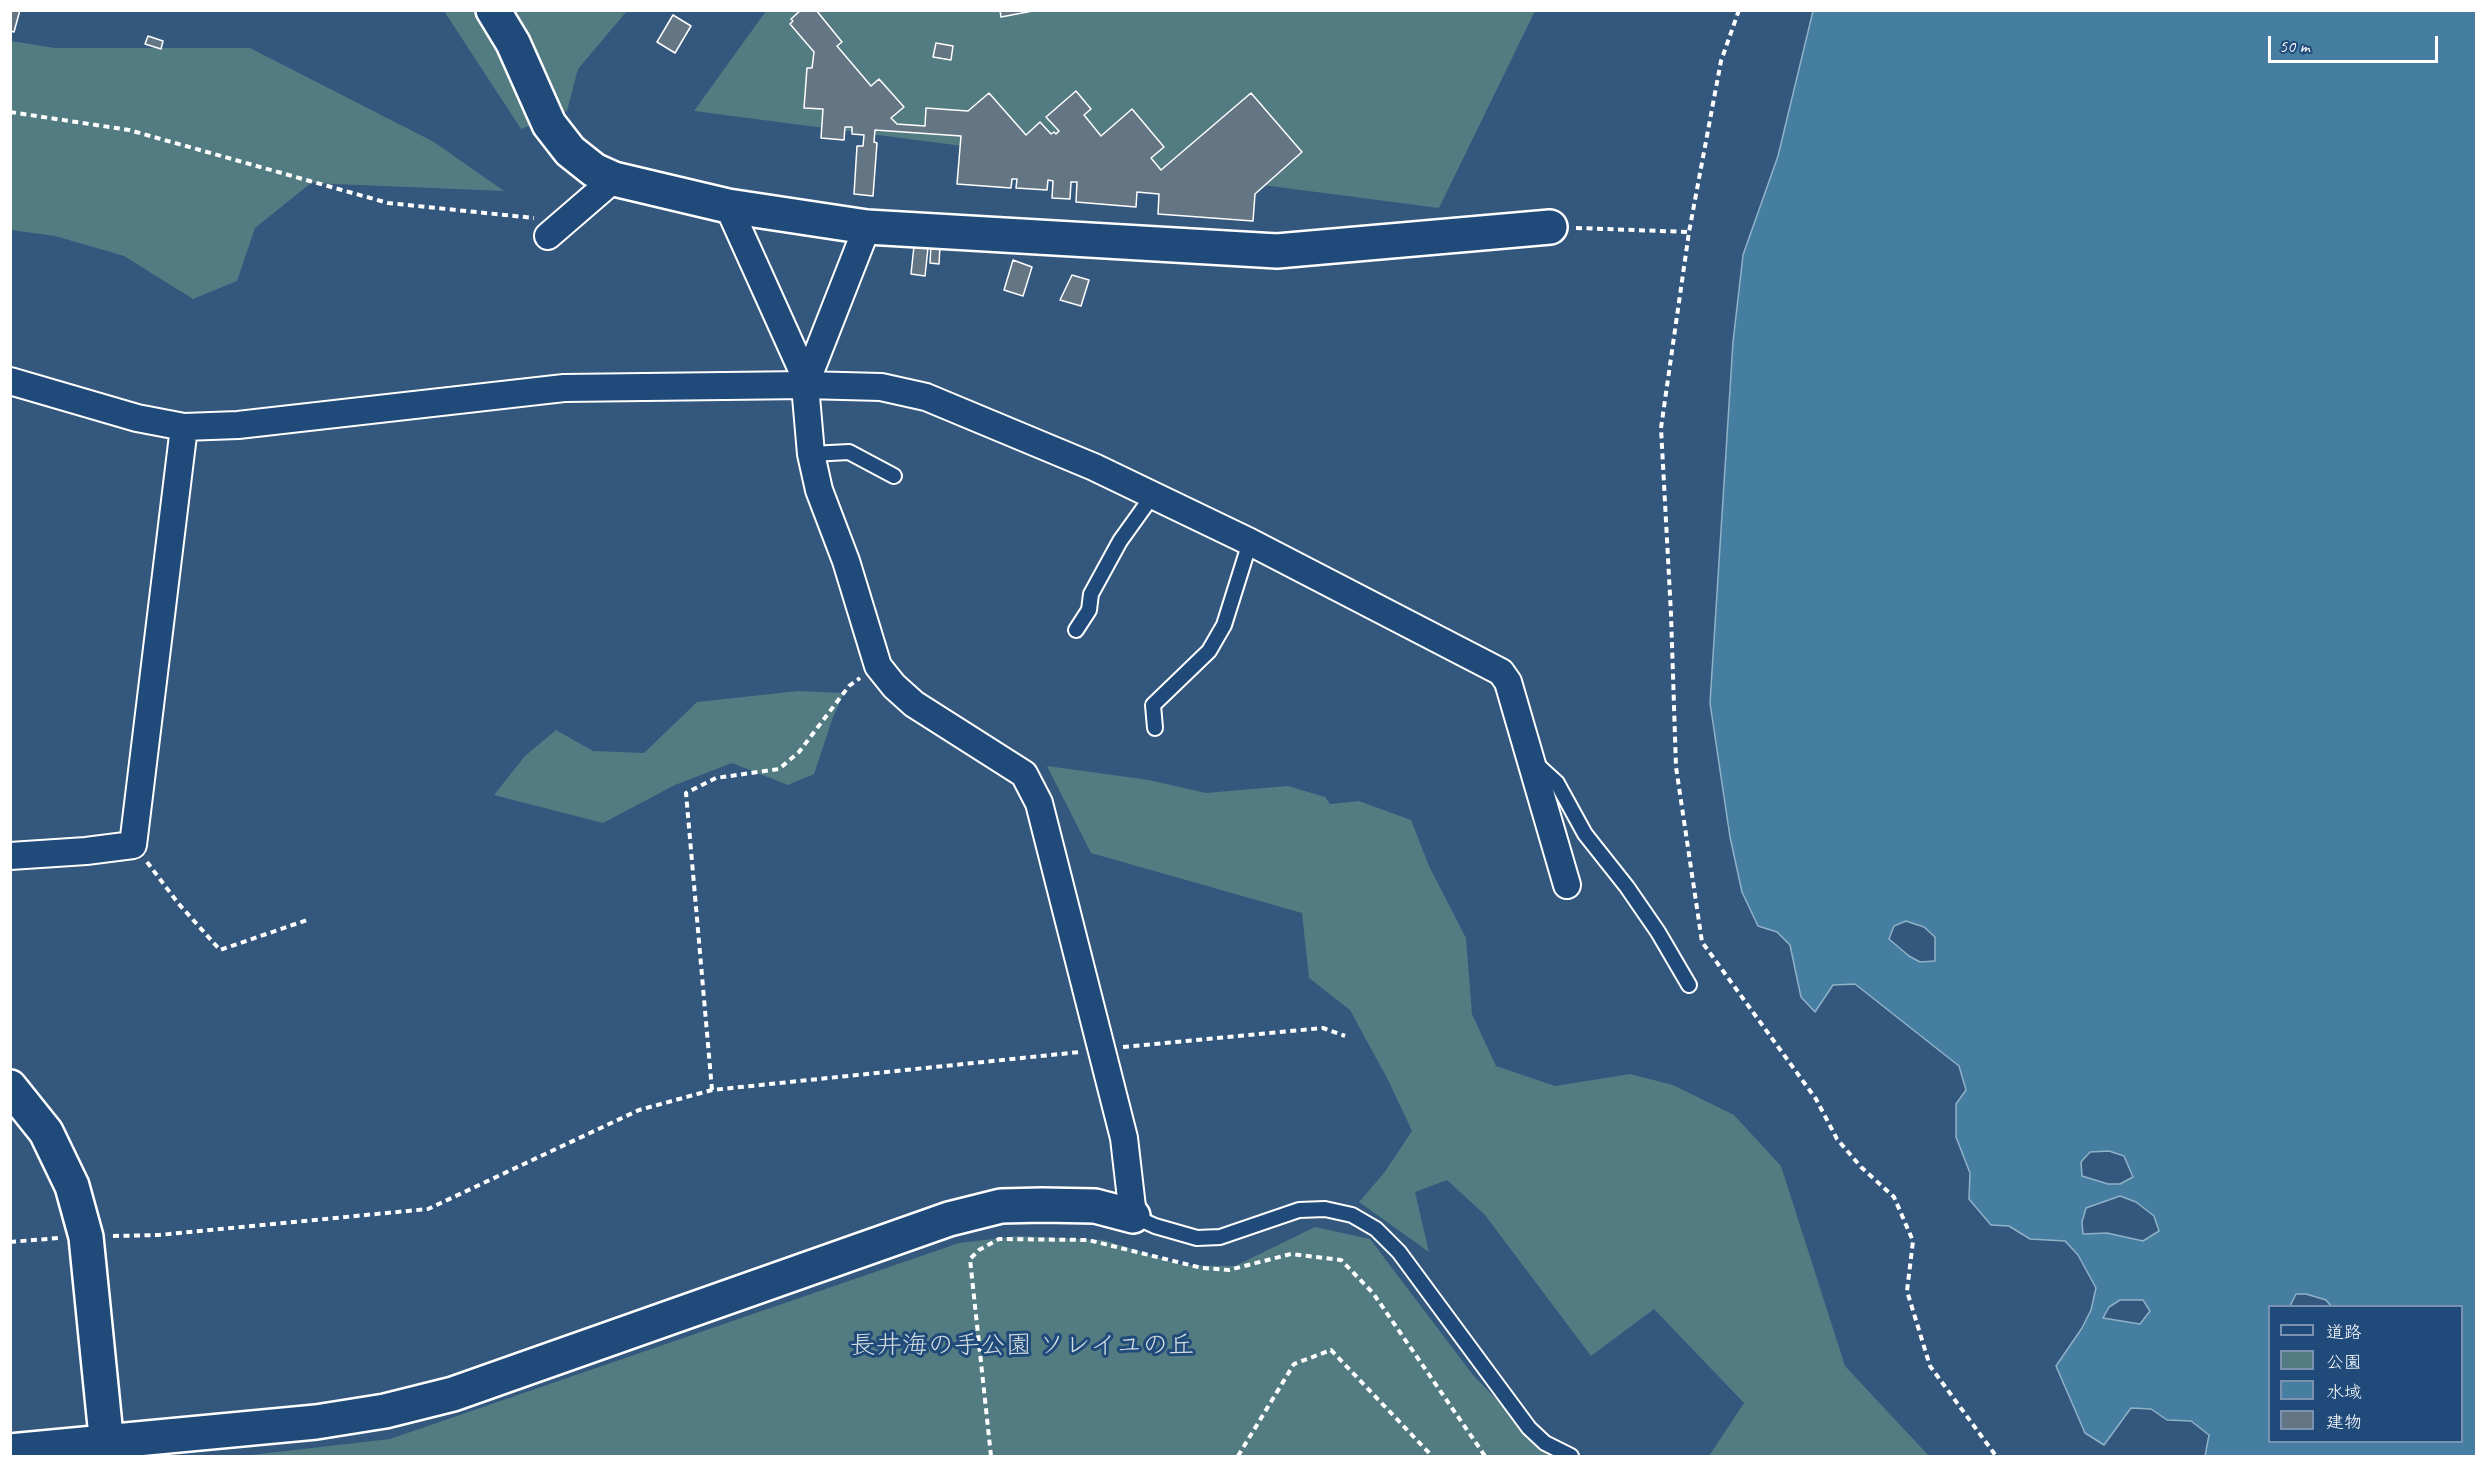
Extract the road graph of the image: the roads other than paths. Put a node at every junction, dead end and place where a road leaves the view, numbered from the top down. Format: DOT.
graph roads {
  1 [pos="493,10"];
  2 [pos="614,179"];
  3 [pos="728,206"];
  4 [pos="867,227"];
  5 [pos="1550,227"];
  6 [pos="548,236"];
  7 [pos="10,381"];
  8 [pos="805,385"];
  9 [pos="184,427"];
  10 [pos="811,454"];
  11 [pos="894,476"];
  12 [pos="1153,495"];
  13 [pos="1250,542"];
  14 [pos="1076,630"];
  15 [pos="1155,728"];
  16 [pos="1531,759"];
  17 [pos="10,855"];
  18 [pos="1567,885"];
  19 [pos="1689,985"];
  20 [pos="10,1087"];
  21 [pos="1133,1216"];
  22 [pos="107,1449"];
  23 [pos="10,1451"];
  24 [pos="1572,1456"];
  1 -- 2 [label="street"];
  2 -- 3 [label="street"];
  2 -- 6 [label="street"];
  3 -- 4 [label="street"];
  3 -- 8 [label="street"];
  4 -- 5 [label="street"];
  4 -- 8 [label="street"];
  7 -- 9 [label="street"];
  8 -- 9 [label="street"];
  8 -- 10 [label="street"];
  8 -- 12 [label="street"];
  9 -- 17 [label="street"];
  10 -- 11 [label="lane"];
  10 -- 21 [label="street"];
  12 -- 13 [label="street"];
  12 -- 14 [label="lane"];
  13 -- 15 [label="lane"];
  13 -- 16 [label="street"];
  16 -- 18 [label="street"];
  16 -- 19 [label="lane"];
  20 -- 22 [label="street"];
  21 -- 22 [label="street"];
  21 -- 24 [label="lane"];
  22 -- 23 [label="street"];
}
